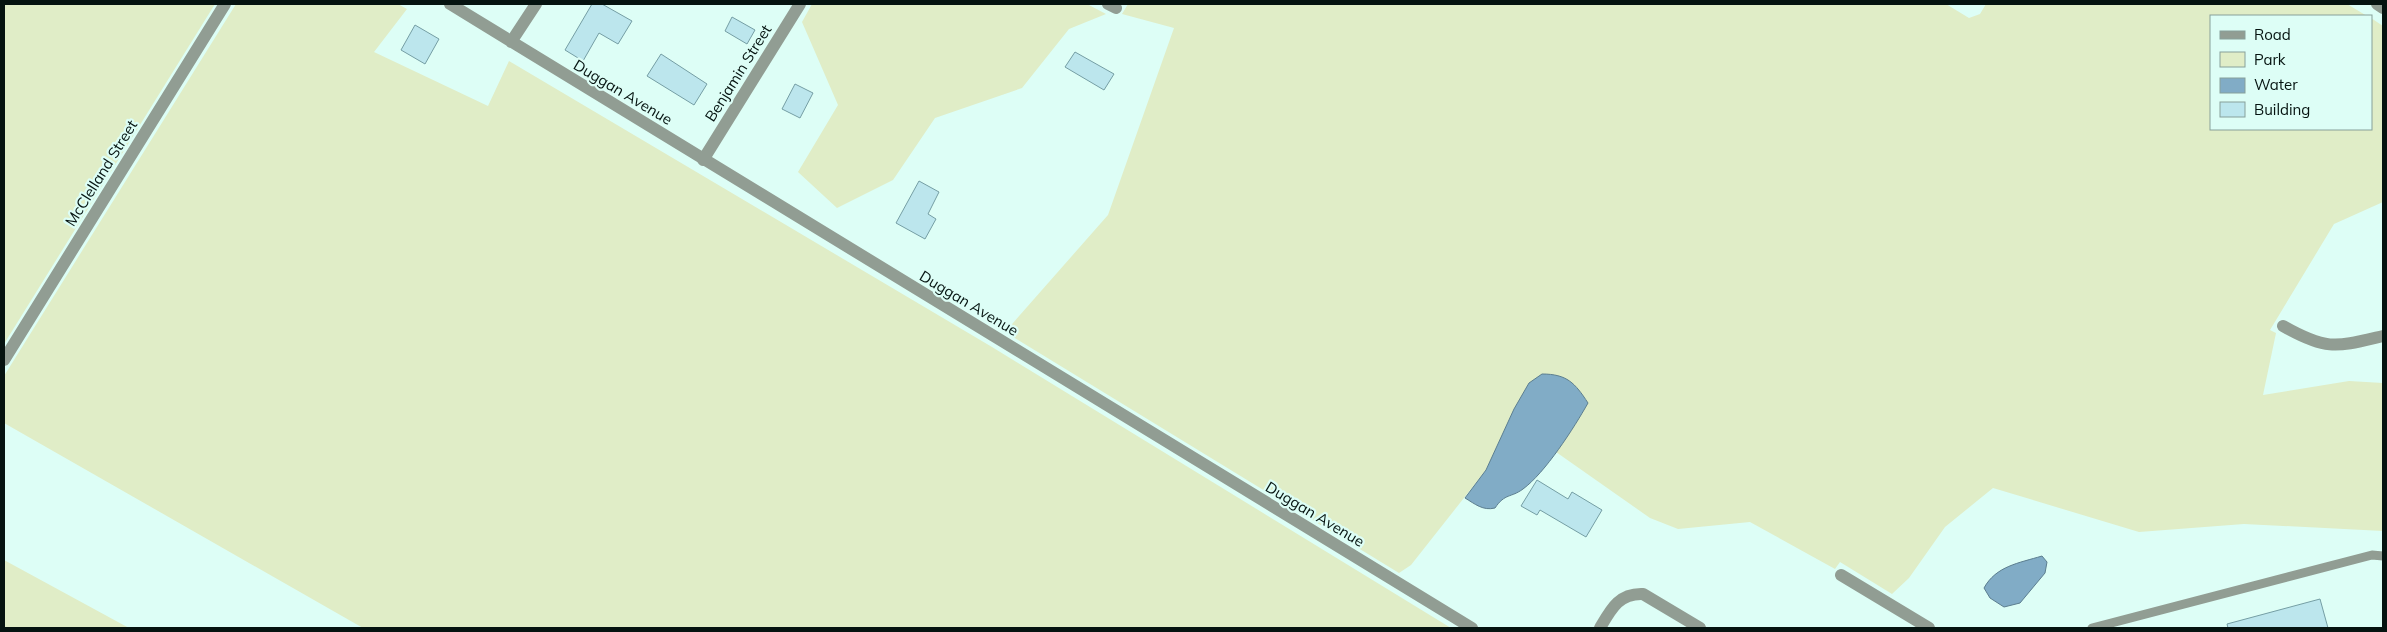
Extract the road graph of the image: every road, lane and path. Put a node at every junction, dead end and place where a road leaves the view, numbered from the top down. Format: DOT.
graph roads {
  1 [pos="225,4"];
  2 [pos="450,4"];
  3 [pos="536,4"];
  4 [pos="800,4"];
  5 [pos="2377,4"];
  6 [pos="2383,8"];
  7 [pos="511,42"];
  8 [pos="703,160"];
  9 [pos="2283,326"];
  10 [pos="2383,336"];
  11 [pos="4,360"];
  12 [pos="2383,556"];
  13 [pos="1841,574"];
  14 [pos="1472,628"];
  15 [pos="1600,628"];
  16 [pos="1700,628"];
  17 [pos="1929,628"];
  18 [pos="2092,628"];
  1 -- 11 [label="street, McClelland Street"];
  2 -- 7 [label="street, Duggan Avenue"];
  3 -- 7 [label="street"];
  4 -- 8 [label="street, Benjamin Street"];
  5 -- 6 [label="street"];
  7 -- 8 [label="street, Duggan Avenue"];
  8 -- 14 [label="street, Duggan Avenue"];
  9 -- 10 [label="street"];
  12 -- 18 [label="lane"];
  13 -- 17 [label="street"];
  15 -- 16 [label="street"];
}
